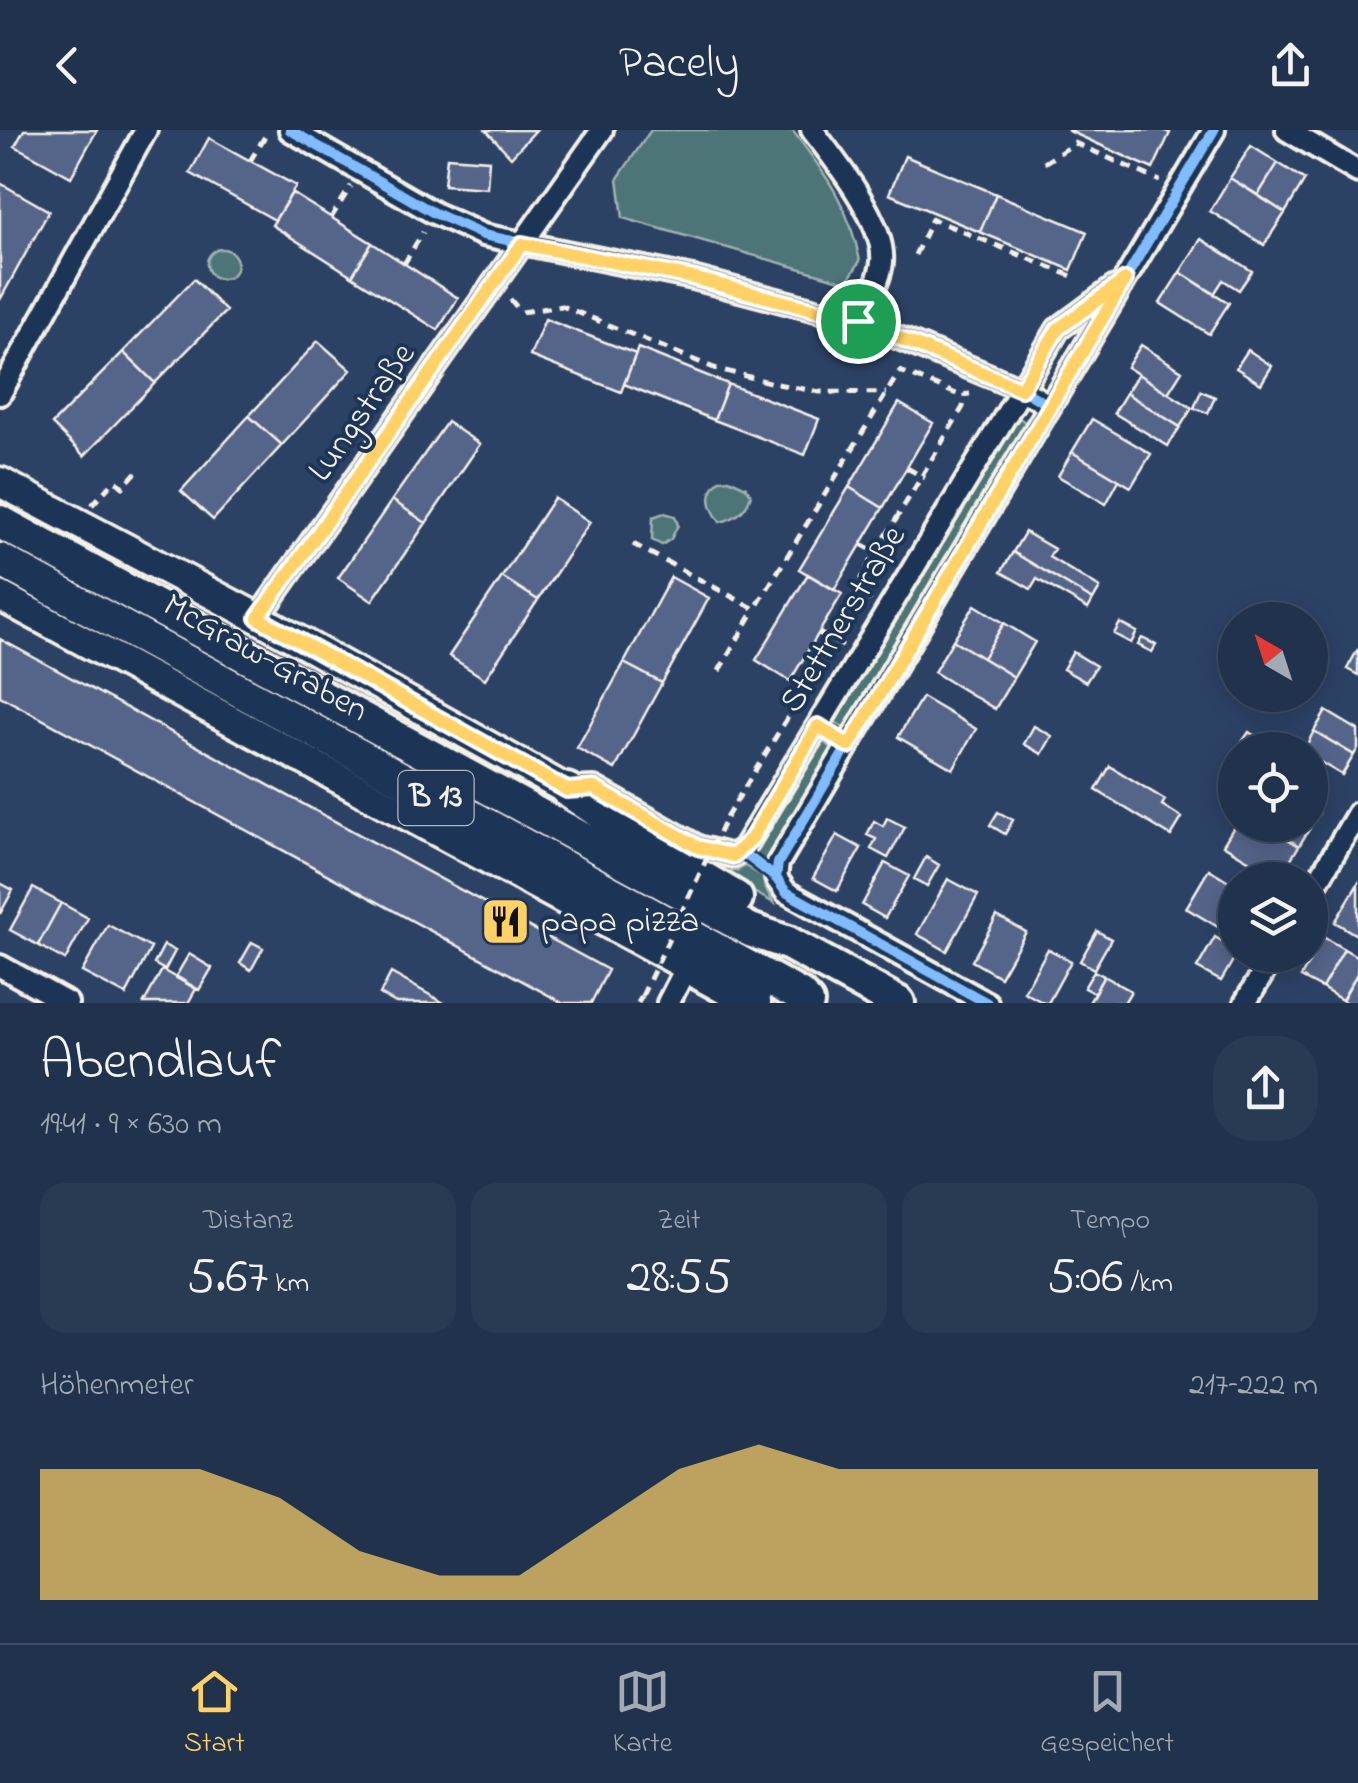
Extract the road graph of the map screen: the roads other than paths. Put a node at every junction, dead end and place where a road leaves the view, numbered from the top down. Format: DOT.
graph roads {
  1 [pos="146,130"];
  2 [pos="290,130"];
  3 [pos="602,130"];
  4 [pos="812,130"];
  5 [pos="1214,130"];
  6 [pos="1287,130"];
  7 [pos="1358,172"];
  8 [pos="522,244"];
  9 [pos="1125,280"];
  10 [pos="858,321"];
  11 [pos="1021,389"];
  12 [pos="0,394"];
  13 [pos="1050,406"];
  14 [pos="0,482"];
  15 [pos="0,522"];
  16 [pos="0,560"];
  17 [pos="0,596"];
  18 [pos="258,618"];
  19 [pos="818,726"];
  20 [pos="849,746"];
  21 [pos="567,790"];
  22 [pos="1358,814"];
  23 [pos="1328,864"];
  24 [pos="788,943"];
  25 [pos="0,966"];
  26 [pos="687,966"];
  27 [pos="1264,972"];
  28 [pos="66,1003"];
  29 [pos="668,1003"];
  30 [pos="754,1003"];
  31 [pos="807,1003"];
  32 [pos="898,1003"];
  33 [pos="986,1003"];
  34 [pos="1246,1003"];
  1 -- 12 [label="street"];
  2 -- 8 [label="street"];
  3 -- 8 [label="street, Lungstraße"];
  4 -- 10 [label="street"];
  5 -- 9 [label="street, Stettnerstraße"];
  6 -- 7 [label="street"];
  8 -- 10 [label="street"];
  8 -- 18 [label="street, Lungstraße"];
  9 -- 11 [label="street, Stettnerstraße"];
  9 -- 13 [label="street, Stettnerstraße"];
  10 -- 11 [label="street"];
  11 -- 13 [label="street"];
  11 -- 19 [label="street, Stettnerstraße"];
  13 -- 20 [label="street, Stettnerstraße"];
  14 -- 18 [label="main road"];
  15 -- 24 [label="highway, McGraw-Graben / B 13"];
  16 -- 31 [label="highway, McGraw-Graben / B 13"];
  17 -- 26 [label="main road"];
  18 -- 21 [label="main road"];
  19 -- 20 [label="lane"];
  19 -- 21 [label="street, Stettnerstraße"];
  20 -- 33 [label="street, Stettnerstraße"];
  21 -- 24 [label="highway"];
  22 -- 23 [label="street"];
  24 -- 32 [label="highway, B 13"];
  25 -- 28 [label="street"];
  26 -- 29 [label="street"];
  26 -- 30 [label="highway"];
  27 -- 34 [label="street"];
}
